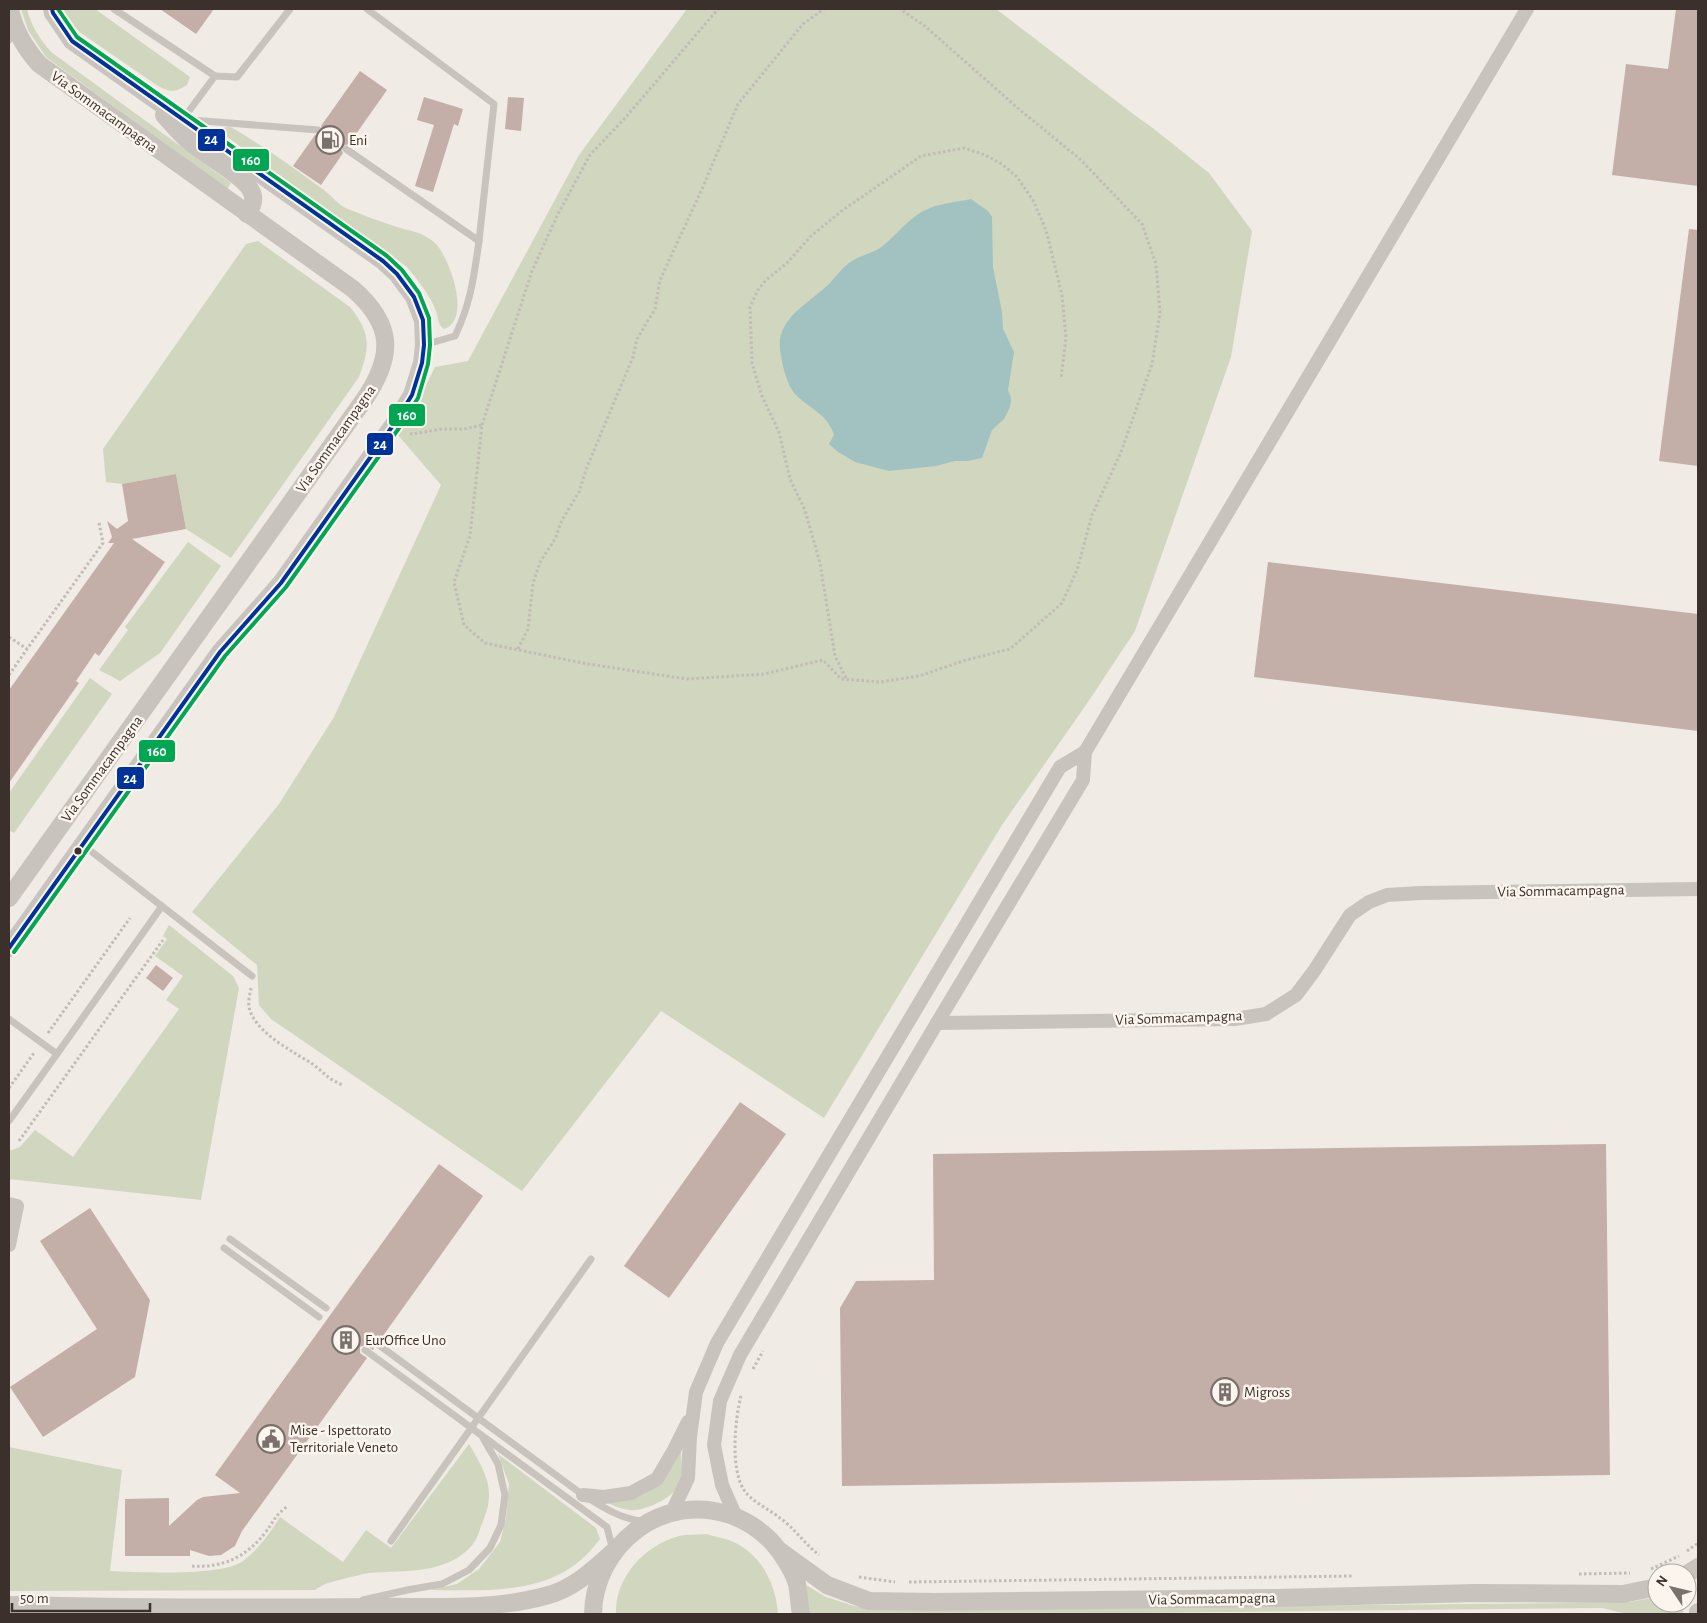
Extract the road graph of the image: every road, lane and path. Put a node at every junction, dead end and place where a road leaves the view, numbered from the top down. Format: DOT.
graph roads {
  1 [pos="52,9"];
  2 [pos="114,9"];
  3 [pos="290,9"];
  4 [pos="367,9"];
  5 [pos="718,9"];
  6 [pos="824,9"];
  7 [pos="900,9"];
  8 [pos="1527,9"];
  9 [pos="12,16"];
  10 [pos="9,40"];
  11 [pos="215,76"];
  12 [pos="138,87"];
  13 [pos="183,119"];
  14 [pos="318,130"];
  15 [pos="346,149"];
  16 [pos="247,214"];
  17 [pos="479,241"];
  18 [pos="424,345"];
  19 [pos="1061,379"];
  20 [pos="394,424"];
  21 [pos="482,425"];
  22 [pos="99,524"];
  23 [pos="9,637"];
  24 [pos="27,649"];
  25 [pos="518,649"];
  26 [pos="9,675"];
  27 [pos="847,679"];
  28 [pos="1084,752"];
  29 [pos="83,844"];
  30 [pos="1698,889"];
  31 [pos="9,898"];
  32 [pos="162,906"];
  33 [pos="130,918"];
  34 [pos="163,940"];
  35 [pos="9,948"];
  36 [pos="252,976"];
  37 [pos="9,1019"];
  38 [pos="937,1023"];
  39 [pos="48,1033"];
  40 [pos="34,1053"];
  41 [pos="57,1054"];
  42 [pos="343,1086"];
  43 [pos="9,1088"];
  44 [pos="9,1121"];
  45 [pos="20,1142"];
  46 [pos="9,1204"];
  47 [pos="230,1239"];
  48 [pos="9,1245"];
  49 [pos="224,1248"];
  50 [pos="591,1259"];
  51 [pos="326,1308"];
  52 [pos="319,1317"];
  53 [pos="372,1340"];
  54 [pos="767,1344"];
  55 [pos="364,1350"];
  56 [pos="751,1372"];
  57 [pos="744,1388"];
  58 [pos="693,1410"];
  59 [pos="478,1418"];
  60 [pos="472,1428"];
  61 [pos="482,1435"];
  62 [pos="583,1495"];
  63 [pos="288,1506"];
  64 [pos="664,1515"];
  65 [pos="736,1517"];
  66 [pos="391,1541"];
  67 [pos="1698,1543"];
  68 [pos="780,1551"];
  69 [pos="614,1552"];
  70 [pos="824,1559"];
  71 [pos="1666,1563"];
  72 [pos="192,1566"];
  73 [pos="1632,1573"];
  74 [pos="1571,1574"];
  75 [pos="856,1576"];
  76 [pos="1362,1576"];
  77 [pos="1647,1589"];
  78 [pos="9,1605"];
  79 [pos="333,1607"];
  80 [pos="593,1614"];
  81 [pos="800,1614"];
  1 -- 12 [label="street, Via Sommacampagna"];
  2 -- 11 [label="lane"];
  3 -- 11 [label="lane"];
  4 -- 17 [label="lane"];
  5 -- 21 [label="path"];
  6 -- 25 [label="path"];
  7 -- 27 [label="path"];
  8 -- 28 [label="street"];
  9 -- 10 [label="lane"];
  9 -- 16 [label="street, Via Sommacampagna"];
  11 -- 13 [label="lane"];
  12 -- 13 [label="street, Via Sommacampagna"];
  12 -- 16 [label="street"];
  13 -- 14 [label="lane"];
  13 -- 18 [label="street, Via Sommacampagna"];
  15 -- 17 [label="lane"];
  16 -- 31 [label="street, Via Sommacampagna"];
  17 -- 18 [label="lane"];
  18 -- 20 [label="street, Via Sommacampagna"];
  19 -- 27 [label="path"];
  20 -- 21 [label="path"];
  20 -- 29 [label="street, Via Sommacampagna"];
  21 -- 25 [label="path"];
  22 -- 24 [label="path"];
  23 -- 24 [label="path"];
  24 -- 26 [label="path"];
  25 -- 27 [label="path"];
  28 -- 38 [label="street"];
  28 -- 58 [label="street"];
  29 -- 32 [label="lane"];
  29 -- 35 [label="street, Via Sommacampagna"];
  30 -- 38 [label="street, Via Sommacampagna"];
  32 -- 36 [label="lane"];
  32 -- 41 [label="lane"];
  33 -- 39 [label="path"];
  34 -- 45 [label="path"];
  36 -- 42 [label="path"];
  37 -- 41 [label="lane"];
  38 -- 65 [label="street"];
  40 -- 43 [label="path"];
  41 -- 44 [label="lane"];
  46 -- 48 [label="street"];
  47 -- 51 [label="lane"];
  49 -- 52 [label="lane"];
  50 -- 59 [label="lane"];
  53 -- 59 [label="lane"];
  54 -- 56 [label="path"];
  55 -- 60 [label="lane"];
  57 -- 70 [label="path"];
  58 -- 62 [label="street"];
  58 -- 64 [label="street"];
  59 -- 60 [label="lane"];
  59 -- 62 [label="lane"];
  60 -- 61 [label="lane"];
  60 -- 66 [label="lane"];
  61 -- 69 [label="lane"];
  61 -- 79 [label="lane"];
  62 -- 64 [label="lane"];
  63 -- 72 [label="path"];
  64 -- 65 [label="street, Via Sommacampagna"];
  64 -- 69 [label="street, Via Sommacampagna"];
  65 -- 68 [label="street, Via Sommacampagna"];
  67 -- 71 [label="path"];
  68 -- 77 [label="street, Via Sommacampagna"];
  68 -- 81 [label="street, Via Sommacampagna"];
  69 -- 79 [label="street, Via Sommacampagna"];
  69 -- 80 [label="street, Via Sommacampagna"];
  73 -- 74 [label="path"];
  75 -- 76 [label="path"];
  78 -- 79 [label="street, Via Sommacampagna"];
}
